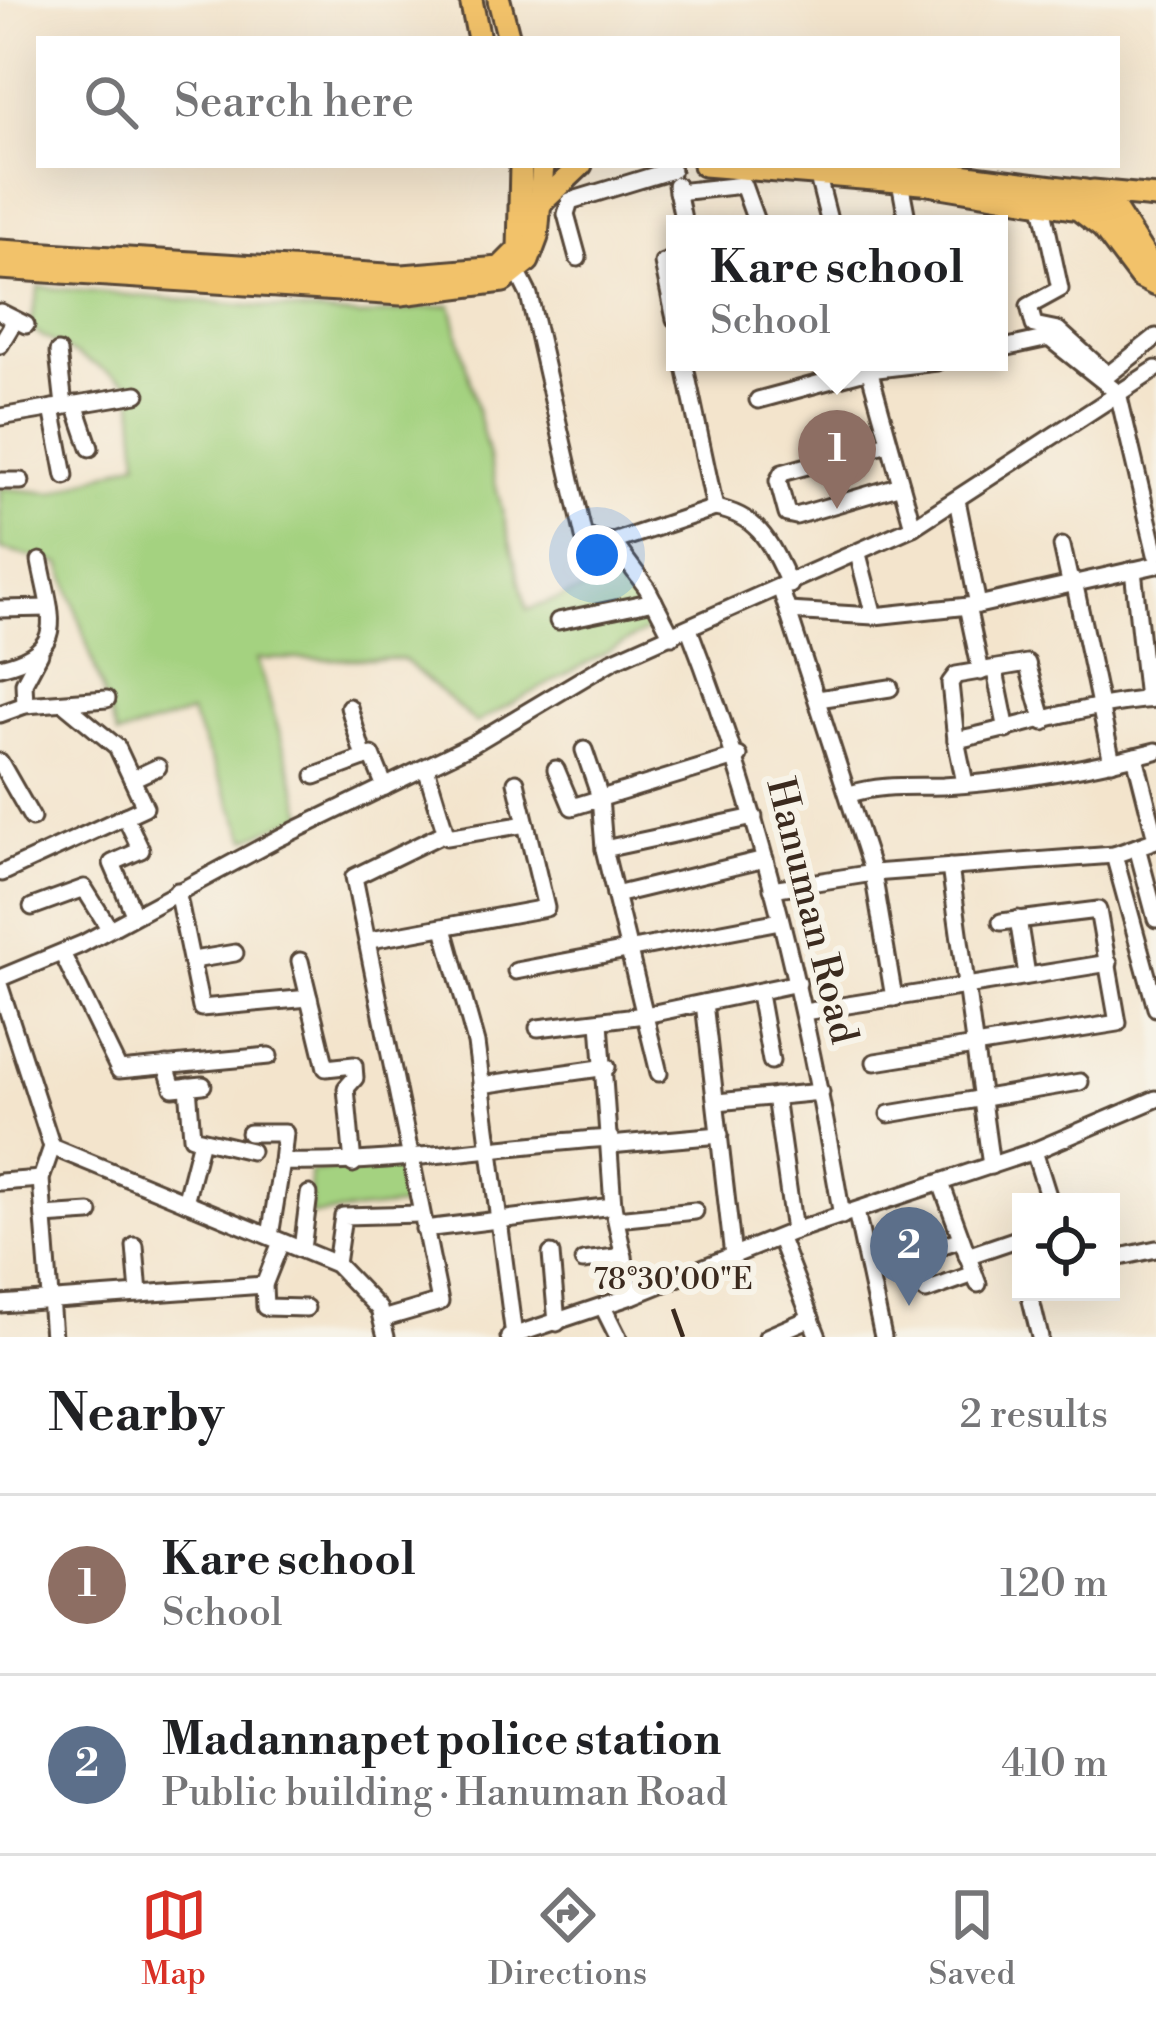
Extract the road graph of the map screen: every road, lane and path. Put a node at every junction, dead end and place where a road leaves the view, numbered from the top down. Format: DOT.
graph roads {
  1 [pos="471,0"];
  2 [pos="499,0"];
  3 [pos="477,36"];
  4 [pos="507,36"];
  5 [pos="521,168"];
  6 [pos="543,168"];
  7 [pos="578,168"];
  8 [pos="668,168"];
  9 [pos="671,168"];
  10 [pos="732,168"];
  11 [pos="898,168"];
  12 [pos="818,177"];
  13 [pos="900,182"];
  14 [pos="677,192"];
  15 [pos="1041,200"];
  16 [pos="1156,201"];
  17 [pos="540,204"];
  18 [pos="1101,205"];
  19 [pos="682,215"];
  20 [pos="754,215"];
  21 [pos="823,215"];
  22 [pos="906,215"];
  23 [pos="0,251"];
  24 [pos="578,258"];
  25 [pos="515,267"];
  26 [pos="0,268"];
  27 [pos="1156,274"];
  28 [pos="420,285"];
  29 [pos="1156,285"];
  30 [pos="14,319"];
  31 [pos="1156,337"];
  32 [pos="0,346"];
  33 [pos="1008,347"];
  34 [pos="58,352"];
  35 [pos="1156,369"];
  36 [pos="686,371"];
  37 [pos="852,371"];
  38 [pos="869,371"];
  39 [pos="1118,393"];
  40 [pos="137,394"];
  41 [pos="758,400"];
  42 [pos="64,406"];
  43 [pos="0,417"];
  44 [pos="888,443"];
  45 [pos="90,448"];
  46 [pos="1148,472"];
  47 [pos="64,476"];
  48 [pos="0,481"];
  49 [pos="20,481"];
  50 [pos="901,485"];
  51 [pos="957,500"];
  52 [pos="715,508"];
  53 [pos="913,527"];
  54 [pos="613,542"];
  55 [pos="1062,546"];
  56 [pos="858,554"];
  57 [pos="1156,554"];
  58 [pos="40,561"];
  59 [pos="1156,566"];
  60 [pos="1133,570"];
  61 [pos="1072,581"];
  62 [pos="785,587"];
  63 [pos="654,601"];
  64 [pos="972,606"];
  65 [pos="49,608"];
  66 [pos="0,609"];
  67 [pos="788,611"];
  68 [pos="874,616"];
  69 [pos="558,621"];
  70 [pos="689,629"];
  71 [pos="672,636"];
  72 [pos="42,650"];
  73 [pos="0,668"];
  74 [pos="988,672"];
  75 [pos="890,688"];
  76 [pos="107,699"];
  77 [pos="818,699"];
  78 [pos="1152,699"];
  79 [pos="25,705"];
  80 [pos="66,705"];
  81 [pos="350,707"];
  82 [pos="1097,711"];
  83 [pos="0,714"];
  84 [pos="1044,722"];
  85 [pos="1006,730"];
  86 [pos="956,740"];
  87 [pos="584,750"];
  88 [pos="1156,751"];
  89 [pos="739,756"];
  90 [pos="1135,756"];
  91 [pos="364,758"];
  92 [pos="0,762"];
  93 [pos="1112,762"];
  94 [pos="158,767"];
  95 [pos="425,768"];
  96 [pos="556,769"];
  97 [pos="315,776"];
  98 [pos="132,779"];
  99 [pos="515,782"];
  100 [pos="965,783"];
  101 [pos="385,787"];
  102 [pos="850,794"];
  103 [pos="600,797"];
  104 [pos="125,816"];
  105 [pos="754,817"];
  106 [pos="32,818"];
  107 [pos="526,824"];
  108 [pos="442,834"];
  109 [pos="1156,840"];
  110 [pos="1137,847"];
  111 [pos="604,850"];
  112 [pos="1114,855"];
  113 [pos="765,859"];
  114 [pos="950,867"];
  115 [pos="2,873"];
  116 [pos="873,873"];
  117 [pos="772,889"];
  118 [pos="177,891"];
  119 [pos="615,895"];
  120 [pos="32,908"];
  121 [pos="134,914"];
  122 [pos="1156,919"];
  123 [pos="780,921"];
  124 [pos="109,928"];
  125 [pos="444,928"];
  126 [pos="371,940"];
  127 [pos="629,951"];
  128 [pos="62,953"];
  129 [pos="235,953"];
  130 [pos="193,960"];
  131 [pos="300,961"];
  132 [pos="1109,963"];
  133 [pos="516,971"];
  134 [pos="1027,975"];
  135 [pos="0,983"];
  136 [pos="798,983"];
  137 [pos="963,984"];
  138 [pos="759,994"];
  139 [pos="309,998"];
  140 [pos="894,998"];
  141 [pos="704,1003"];
  142 [pos="1156,1008"];
  143 [pos="804,1012"];
  144 [pos="645,1015"];
  145 [pos="601,1022"];
  146 [pos="5,1024"];
  147 [pos="538,1028"];
  148 [pos="975,1044"];
  149 [pos="269,1056"];
  150 [pos="770,1061"];
  151 [pos="875,1062"];
  152 [pos="166,1065"];
  153 [pos="607,1066"];
  154 [pos="659,1073"];
  155 [pos="1080,1082"];
  156 [pos="481,1085"];
  157 [pos="821,1092"];
  158 [pos="775,1096"];
  159 [pos="981,1099"];
  160 [pos="1156,1099"];
  161 [pos="717,1102"];
  162 [pos="889,1114"];
  163 [pos="249,1133"];
  164 [pos="720,1136"];
  165 [pos="202,1140"];
  166 [pos="610,1142"];
  167 [pos="491,1145"];
  168 [pos="52,1148"];
  169 [pos="251,1151"];
  170 [pos="1034,1151"];
  171 [pos="410,1156"];
  172 [pos="282,1162"];
  173 [pos="352,1164"];
  174 [pos="991,1166"];
  175 [pos="41,1179"];
  176 [pos="0,1182"];
  177 [pos="941,1183"];
  178 [pos="1047,1193"];
  179 [pos="309,1194"];
  180 [pos="185,1202"];
  181 [pos="695,1211"];
  182 [pos="90,1213"];
  183 [pos="614,1213"];
  184 [pos="849,1213"];
  185 [pos="44,1216"];
  186 [pos="500,1218"];
  187 [pos="423,1222"];
  188 [pos="787,1235"];
  189 [pos="961,1238"];
  190 [pos="276,1239"];
  191 [pos="1012,1241"];
  192 [pos="135,1246"];
  193 [pos="302,1249"];
  194 [pos="1156,1249"];
  195 [pos="926,1251"];
  196 [pos="551,1254"];
  197 [pos="624,1256"];
  198 [pos="733,1256"];
  199 [pos="968,1256"];
  200 [pos="1120,1256"];
  201 [pos="583,1261"];
  202 [pos="336,1264"];
  203 [pos="264,1285"];
  204 [pos="926,1291"];
  205 [pos="140,1294"];
  206 [pos="632,1296"];
  207 [pos="50,1301"];
  208 [pos="1032,1301"];
  209 [pos="0,1304"];
  210 [pos="603,1307"];
  211 [pos="306,1308"];
  212 [pos="811,1318"];
  213 [pos="382,1319"];
  214 [pos="556,1323"];
  215 [pos="511,1336"];
  216 [pos="53,1337"];
  217 [pos="386,1337"];
  218 [pos="618,1337"];
  219 [pos="767,1337"];
  220 [pos="818,1337"];
  221 [pos="883,1337"];
  222 [pos="1040,1337"];
  1 -- 3 [label="main road"];
  2 -- 4 [label="main road"];
  5 -- 25 [label="main road"];
  6 -- 17 [label="main road"];
  7 -- 17 [label="main road"];
  8 -- 24 [label="street"];
  9 -- 14 [label="street"];
  10 -- 12 [label="main road"];
  11 -- 18 [label="main road"];
  12 -- 13 [label="main road"];
  12 -- 21 [label="street"];
  13 -- 15 [label="main road"];
  13 -- 22 [label="street"];
  14 -- 19 [label="street"];
  14 -- 20 [label="street"];
  15 -- 18 [label="main road"];
  15 -- 31 [label="street"];
  16 -- 18 [label="main road"];
  17 -- 25 [label="main road"];
  18 -- 27 [label="main road"];
  18 -- 29 [label="main road"];
  23 -- 28 [label="main road"];
  25 -- 28 [label="main road"];
  25 -- 54 [label="street"];
  26 -- 28 [label="main road"];
  30 -- 32 [label="street"];
  33 -- 39 [label="street"];
  34 -- 42 [label="street"];
  35 -- 39 [label="street"];
  36 -- 52 [label="street"];
  37 -- 41 [label="street"];
  38 -- 44 [label="street"];
  39 -- 46 [label="street"];
  39 -- 51 [label="street"];
  40 -- 42 [label="street"];
  42 -- 43 [label="street"];
  42 -- 45 [label="street"];
  42 -- 47 [label="street"];
  44 -- 50 [label="street"];
  44 -- 50 [label="street"];
  46 -- 57 [label="street"];
  48 -- 49 [label="street"];
  50 -- 53 [label="street"];
  51 -- 53 [label="street"];
  51 -- 64 [label="street"];
  52 -- 54 [label="street"];
  52 -- 62 [label="street"];
  53 -- 56 [label="street"];
  54 -- 63 [label="street"];
  55 -- 61 [label="street"];
  56 -- 62 [label="street"];
  56 -- 68 [label="street"];
  58 -- 65 [label="street"];
  59 -- 60 [label="street"];
  60 -- 61 [label="street"];
  60 -- 78 [label="street"];
  61 -- 64 [label="street"];
  61 -- 82 [label="street"];
  62 -- 67 [label="street"];
  62 -- 70 [label="street"];
  63 -- 69 [label="street"];
  63 -- 71 [label="street"];
  64 -- 68 [label="street"];
  64 -- 74 [label="street"];
  65 -- 66 [label="street"];
  65 -- 72 [label="street"];
  67 -- 68 [label="street"];
  67 -- 77 [label="street"];
  70 -- 71 [label="street"];
  70 -- 89 [label="street, Hanuman Road"];
  71 -- 95 [label="street"];
  72 -- 73 [label="street"];
  72 -- 79 [label="street"];
  74 -- 84 [label="street"];
  74 -- 85 [label="street"];
  74 -- 86 [label="street"];
  75 -- 77 [label="street"];
  76 -- 80 [label="street"];
  77 -- 102 [label="street"];
  78 -- 82 [label="street"];
  79 -- 80 [label="street"];
  79 -- 83 [label="street"];
  80 -- 98 [label="street"];
  81 -- 91 [label="street"];
  82 -- 84 [label="street"];
  82 -- 93 [label="street"];
  84 -- 85 [label="street"];
  85 -- 86 [label="street"];
  86 -- 100 [label="street"];
  87 -- 103 [label="street"];
  88 -- 90 [label="street"];
  89 -- 103 [label="street"];
  89 -- 105 [label="street, Hanuman Road"];
  90 -- 93 [label="street"];
  90 -- 109 [label="street"];
  91 -- 97 [label="street"];
  91 -- 101 [label="street"];
  92 -- 106 [label="street"];
  93 -- 100 [label="street"];
  94 -- 98 [label="street"];
  95 -- 101 [label="street"];
  95 -- 108 [label="street"];
  96 -- 103 [label="street"];
  98 -- 104 [label="street"];
  99 -- 107 [label="street"];
  100 -- 102 [label="street"];
  101 -- 118 [label="street"];
  102 -- 116 [label="street"];
  103 -- 111 [label="street"];
  104 -- 115 [label="street"];
  104 -- 121 [label="street"];
  105 -- 111 [label="street"];
  105 -- 113 [label="street, Hanuman Road"];
  107 -- 108 [label="street"];
  107 -- 125 [label="street"];
  108 -- 126 [label="street"];
  109 -- 110 [label="street"];
  110 -- 112 [label="street"];
  110 -- 122 [label="street"];
  111 -- 119 [label="street"];
  112 -- 114 [label="street"];
  112 -- 142 [label="street"];
  113 -- 117 [label="street, Hanuman Road"];
  113 -- 119 [label="street"];
  114 -- 116 [label="street"];
  114 -- 137 [label="street"];
  116 -- 117 [label="street"];
  116 -- 140 [label="street"];
  117 -- 123 [label="street, Hanuman Road"];
  118 -- 121 [label="street"];
  118 -- 130 [label="street"];
  119 -- 127 [label="street"];
  120 -- 124 [label="street"];
  121 -- 124 [label="street"];
  123 -- 127 [label="street"];
  123 -- 136 [label="street, Hanuman Road"];
  124 -- 128 [label="street"];
  125 -- 126 [label="street"];
  125 -- 156 [label="street"];
  126 -- 171 [label="street"];
  127 -- 133 [label="street"];
  127 -- 144 [label="street"];
  128 -- 135 [label="street"];
  128 -- 152 [label="street"];
  129 -- 130 [label="street"];
  130 -- 139 [label="street"];
  131 -- 139 [label="street"];
  132 -- 134 [label="street"];
  132 -- 134 [label="street"];
  132 -- 148 [label="street"];
  134 -- 137 [label="street"];
  135 -- 146 [label="street"];
  136 -- 138 [label="street"];
  136 -- 143 [label="street, Hanuman Road"];
  137 -- 140 [label="street"];
  137 -- 148 [label="street"];
  138 -- 141 [label="street"];
  138 -- 150 [label="street"];
  139 -- 173 [label="street"];
  140 -- 143 [label="street"];
  141 -- 144 [label="street"];
  141 -- 161 [label="street"];
  143 -- 157 [label="street, Hanuman Road"];
  144 -- 145 [label="street"];
  144 -- 154 [label="street"];
  145 -- 147 [label="street"];
  145 -- 153 [label="street"];
  146 -- 168 [label="street"];
  148 -- 151 [label="street"];
  148 -- 159 [label="street"];
  149 -- 152 [label="street"];
  152 -- 165 [label="street"];
  153 -- 156 [label="street"];
  153 -- 166 [label="street"];
  155 -- 159 [label="street"];
  156 -- 167 [label="street"];
  157 -- 158 [label="street"];
  157 -- 184 [label="street, Hanuman Road"];
  158 -- 161 [label="street"];
  158 -- 188 [label="street"];
  159 -- 162 [label="street"];
  159 -- 174 [label="street"];
  160 -- 170 [label="street"];
  161 -- 164 [label="street"];
  163 -- 172 [label="street"];
  164 -- 166 [label="street"];
  164 -- 198 [label="street"];
  165 -- 169 [label="street"];
  165 -- 180 [label="street"];
  166 -- 167 [label="street"];
  166 -- 183 [label="street"];
  167 -- 171 [label="street"];
  167 -- 186 [label="street"];
  168 -- 175 [label="street"];
  168 -- 180 [label="street"];
  170 -- 174 [label="street"];
  170 -- 178 [label="street"];
  171 -- 173 [label="street"];
  171 -- 187 [label="street"];
  172 -- 173 [label="street"];
  172 -- 190 [label="street"];
  174 -- 177 [label="street"];
  175 -- 176 [label="street"];
  175 -- 185 [label="street"];
  177 -- 184 [label="street"];
  177 -- 189 [label="street"];
  179 -- 193 [label="street"];
  180 -- 190 [label="street"];
  181 -- 183 [label="street"];
  182 -- 185 [label="street"];
  183 -- 186 [label="street"];
  183 -- 197 [label="street"];
  184 -- 188 [label="street"];
  184 -- 221 [label="street, Hanuman Road"];
  185 -- 207 [label="street"];
  186 -- 187 [label="street"];
  186 -- 215 [label="street"];
  187 -- 202 [label="street"];
  187 -- 213 [label="street"];
  188 -- 198 [label="street"];
  188 -- 212 [label="street"];
  189 -- 195 [label="street"];
  189 -- 199 [label="street"];
  190 -- 193 [label="street"];
  190 -- 203 [label="street"];
  191 -- 199 [label="street"];
  192 -- 205 [label="street"];
  193 -- 202 [label="street"];
  194 -- 200 [label="street"];
  196 -- 214 [label="street"];
  197 -- 201 [label="street"];
  197 -- 206 [label="street"];
  198 -- 206 [label="street"];
  199 -- 204 [label="street"];
  202 -- 213 [label="street"];
  203 -- 205 [label="street"];
  203 -- 211 [label="street"];
  205 -- 207 [label="street"];
  206 -- 210 [label="street"];
  207 -- 209 [label="street"];
  207 -- 216 [label="street"];
  208 -- 222 [label="street"];
  210 -- 214 [label="street"];
  210 -- 218 [label="street"];
  212 -- 219 [label="street"];
  212 -- 220 [label="street"];
  213 -- 217 [label="street"];
  214 -- 215 [label="street"];
}
